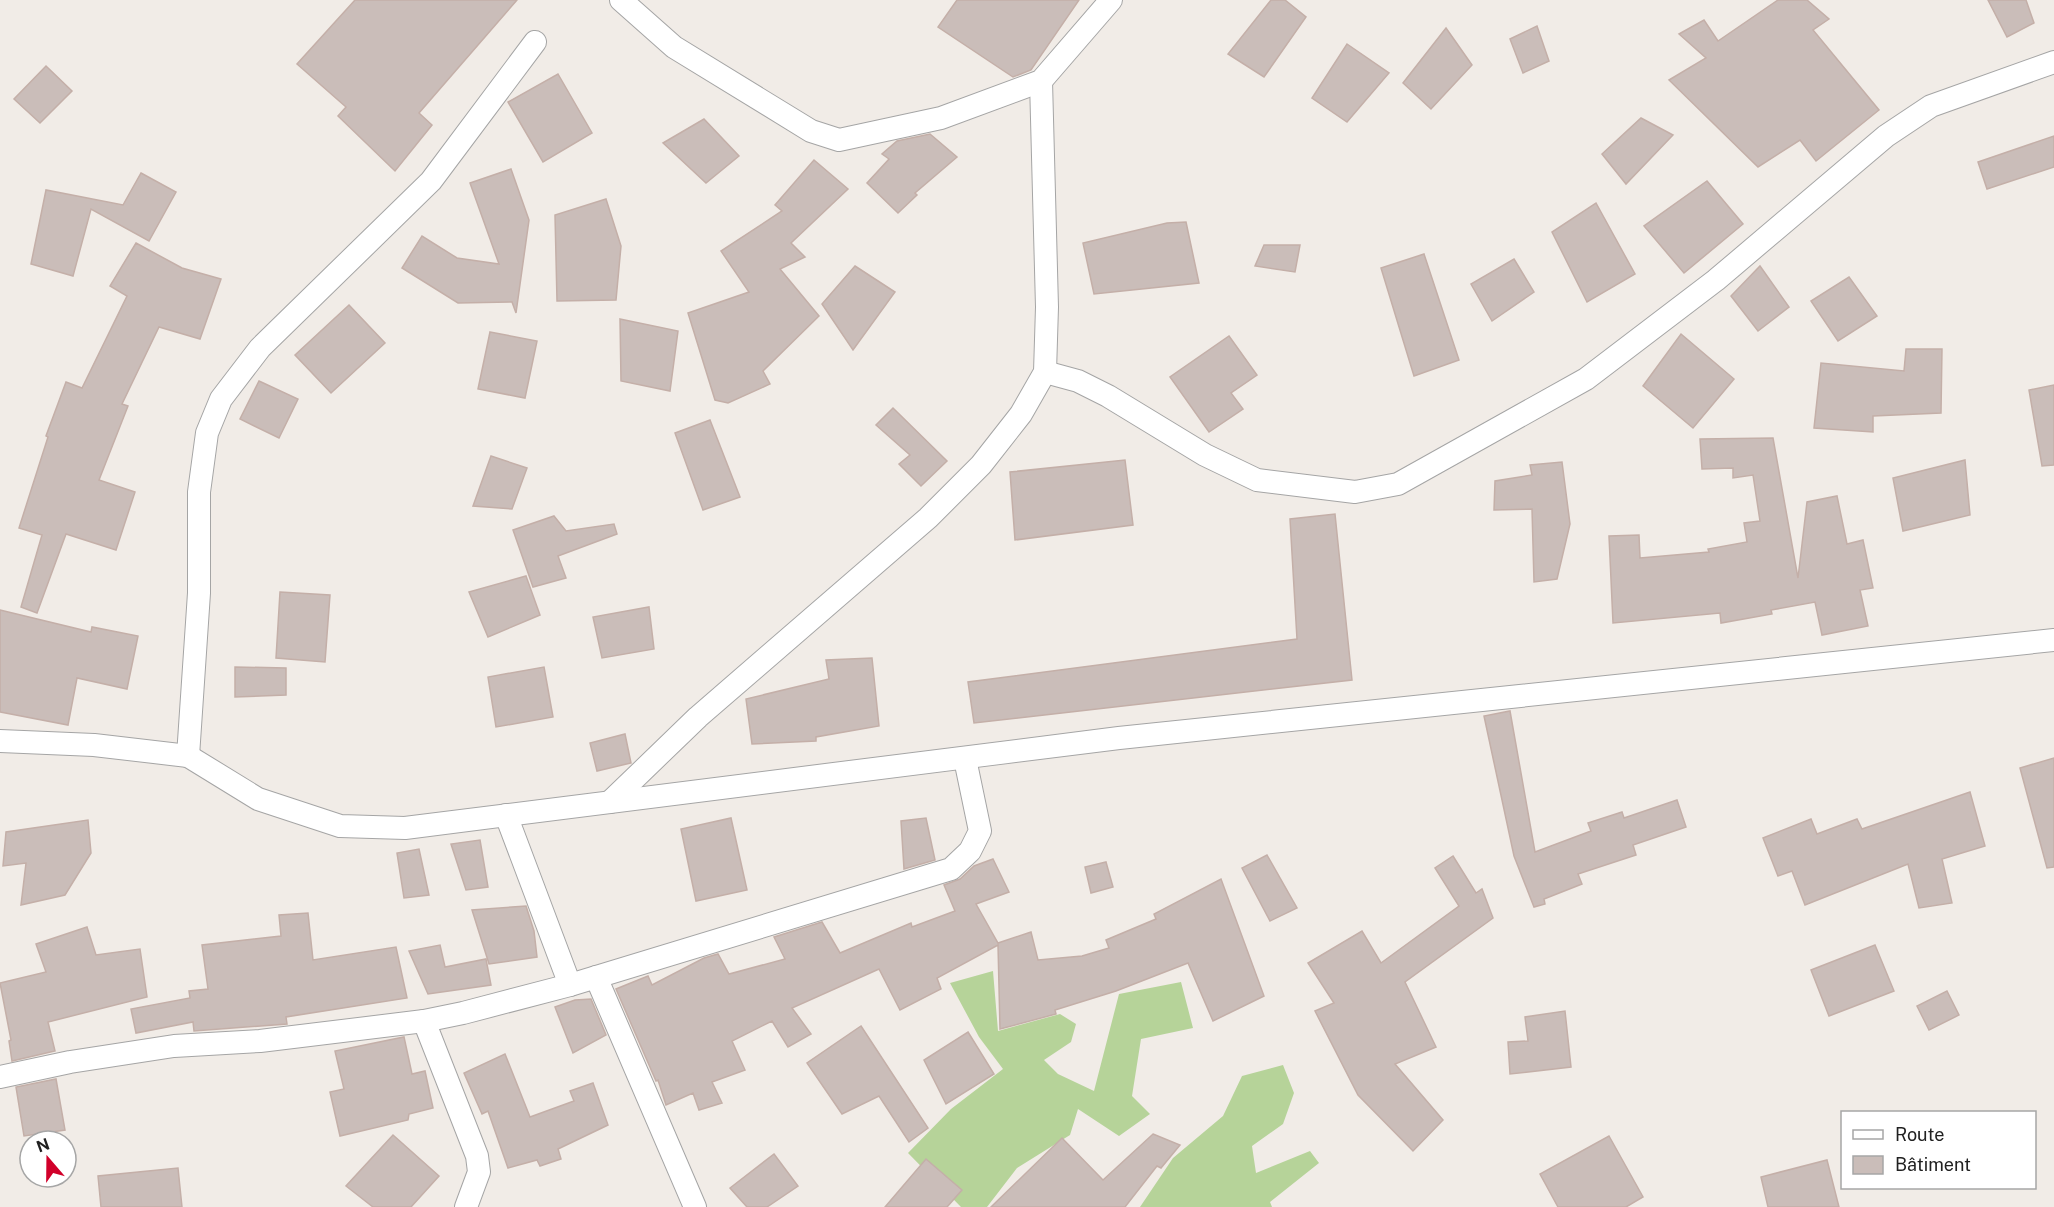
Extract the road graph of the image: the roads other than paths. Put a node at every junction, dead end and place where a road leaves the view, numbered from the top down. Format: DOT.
graph roads {
  1 [pos="621,0"];
  2 [pos="1111,0"];
  3 [pos="535,42"];
  4 [pos="2054,62"];
  5 [pos="1041,81"];
  6 [pos="1045,372"];
  7 [pos="2054,640"];
  8 [pos="0,741"];
  9 [pos="188,756"];
  10 [pos="965,759"];
  11 [pos="610,802"];
  12 [pos="506,815"];
  13 [pos="596,977"];
  14 [pos="570,985"];
  15 [pos="424,1021"];
  16 [pos="0,1077"];
  17 [pos="466,1207"];
  18 [pos="695,1207"];
  1 -- 5 [label="street"];
  2 -- 5 [label="street"];
  3 -- 9 [label="street"];
  4 -- 6 [label="street"];
  5 -- 6 [label="street"];
  6 -- 11 [label="street"];
  7 -- 10 [label="street"];
  8 -- 9 [label="street"];
  9 -- 12 [label="street"];
  10 -- 11 [label="street"];
  10 -- 13 [label="street"];
  11 -- 12 [label="street"];
  12 -- 14 [label="street"];
  13 -- 14 [label="street"];
  13 -- 18 [label="street"];
  14 -- 15 [label="street"];
  15 -- 16 [label="street"];
  15 -- 17 [label="street"];
}
